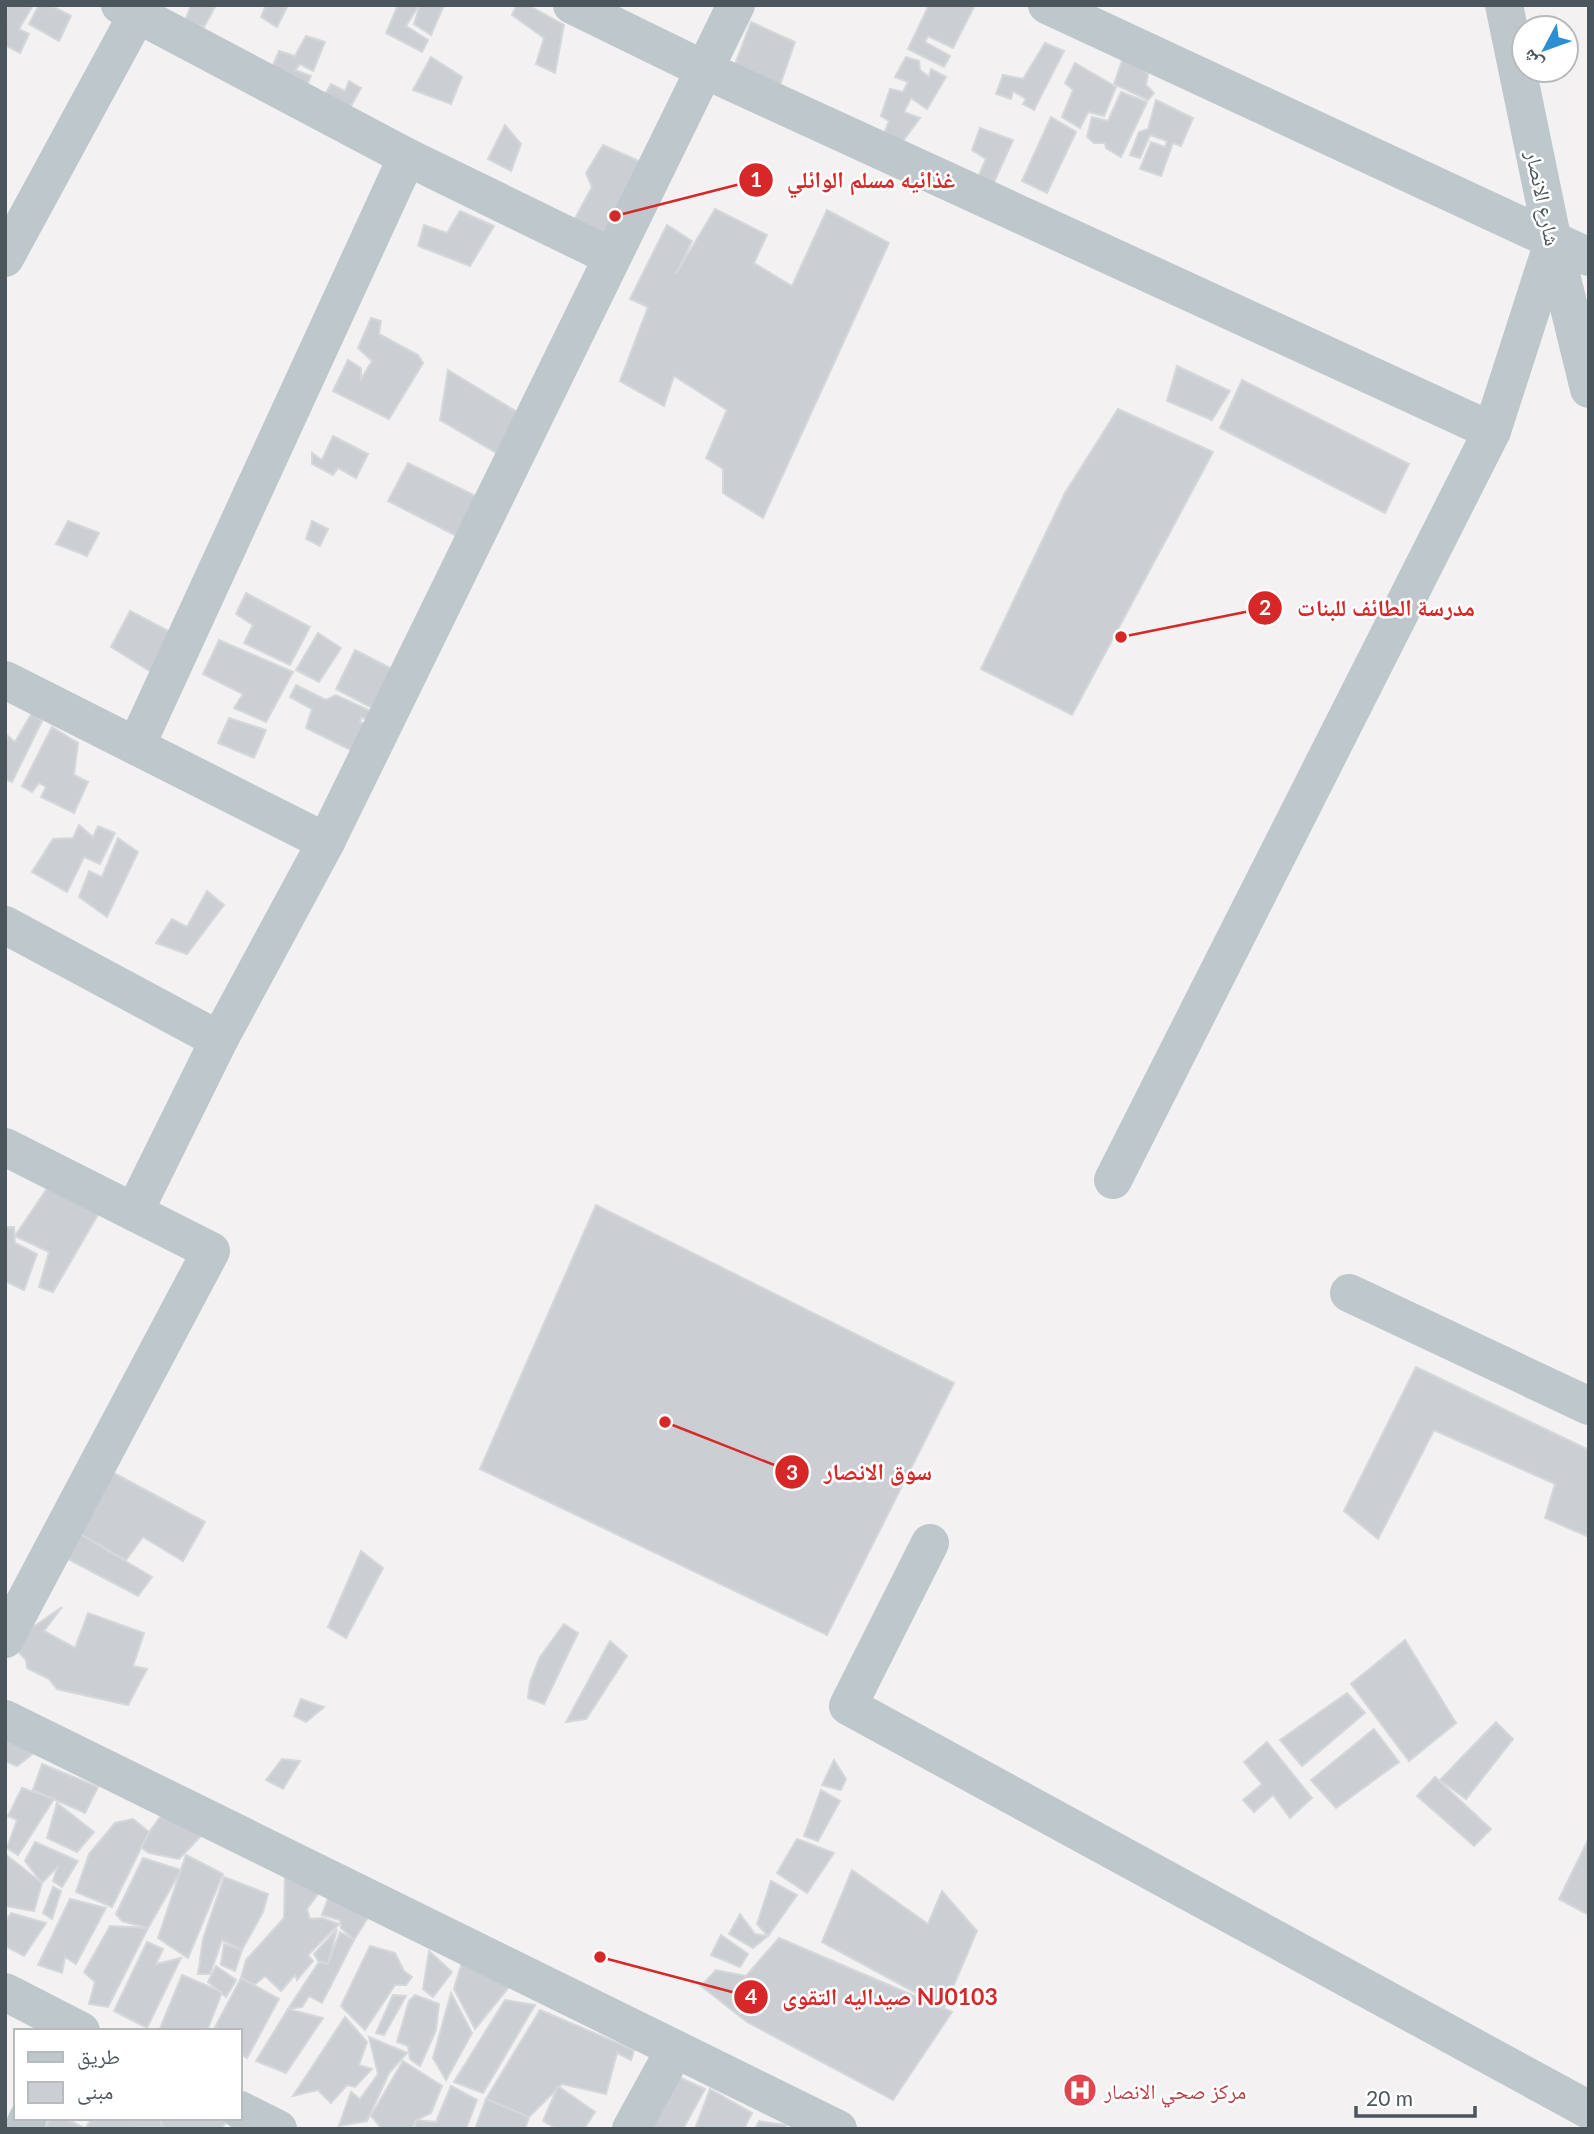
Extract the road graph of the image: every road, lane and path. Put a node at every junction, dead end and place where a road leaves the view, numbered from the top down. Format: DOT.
graph roads {
  1 [pos="572,5"];
  2 [pos="736,5"];
  3 [pos="1046,5"];
  4 [pos="1503,5"];
  5 [pos="129,10"];
  6 [pos="703,69"];
  7 [pos="407,157"];
  8 [pos="1553,242"];
  9 [pos="612,257"];
  10 [pos="1589,257"];
  11 [pos="5,258"];
  12 [pos="1589,389"];
  13 [pos="1492,430"];
  14 [pos="5,680"];
  15 [pos="136,746"];
  16 [pos="327,842"];
  17 [pos="5,925"];
  18 [pos="219,1040"];
  19 [pos="5,1147"];
  20 [pos="1113,1180"];
  21 [pos="134,1212"];
  22 [pos="1349,1293"];
  23 [pos="1589,1406"];
  24 [pos="930,1543"];
  25 [pos="5,1639"];
  26 [pos="5,1719"];
  27 [pos="5,1992"];
  28 [pos="74,2029"];
  29 [pos="675,2049"];
  30 [pos="1589,2110"];
  31 [pos="242,2111"];
  32 [pos="1589,2124"];
  33 [pos="278,2129"];
  34 [pos="631,2129"];
  35 [pos="838,2129"];
  36 [pos="1586,2129"];
  1 -- 6 [label="street"];
  2 -- 6 [label="street"];
  3 -- 8 [label="street"];
  4 -- 8 [label="street, شارع الانصار"];
  5 -- 7 [label="street"];
  5 -- 11 [label="street"];
  6 -- 9 [label="street"];
  6 -- 13 [label="street"];
  7 -- 9 [label="street"];
  7 -- 15 [label="street"];
  8 -- 10 [label="street"];
  8 -- 12 [label="street, شارع الانصار"];
  8 -- 13 [label="street"];
  9 -- 16 [label="street"];
  13 -- 20 [label="street"];
  14 -- 15 [label="street"];
  15 -- 16 [label="street"];
  16 -- 18 [label="street"];
  17 -- 18 [label="street"];
  18 -- 21 [label="street"];
  19 -- 21 [label="street"];
  21 -- 25 [label="street"];
  22 -- 23 [label="street"];
  24 -- 30 [label="street"];
  26 -- 29 [label="street"];
  27 -- 28 [label="street"];
  29 -- 34 [label="street"];
  29 -- 35 [label="street"];
  31 -- 33 [label="street"];
  32 -- 36 [label="street"];
}
